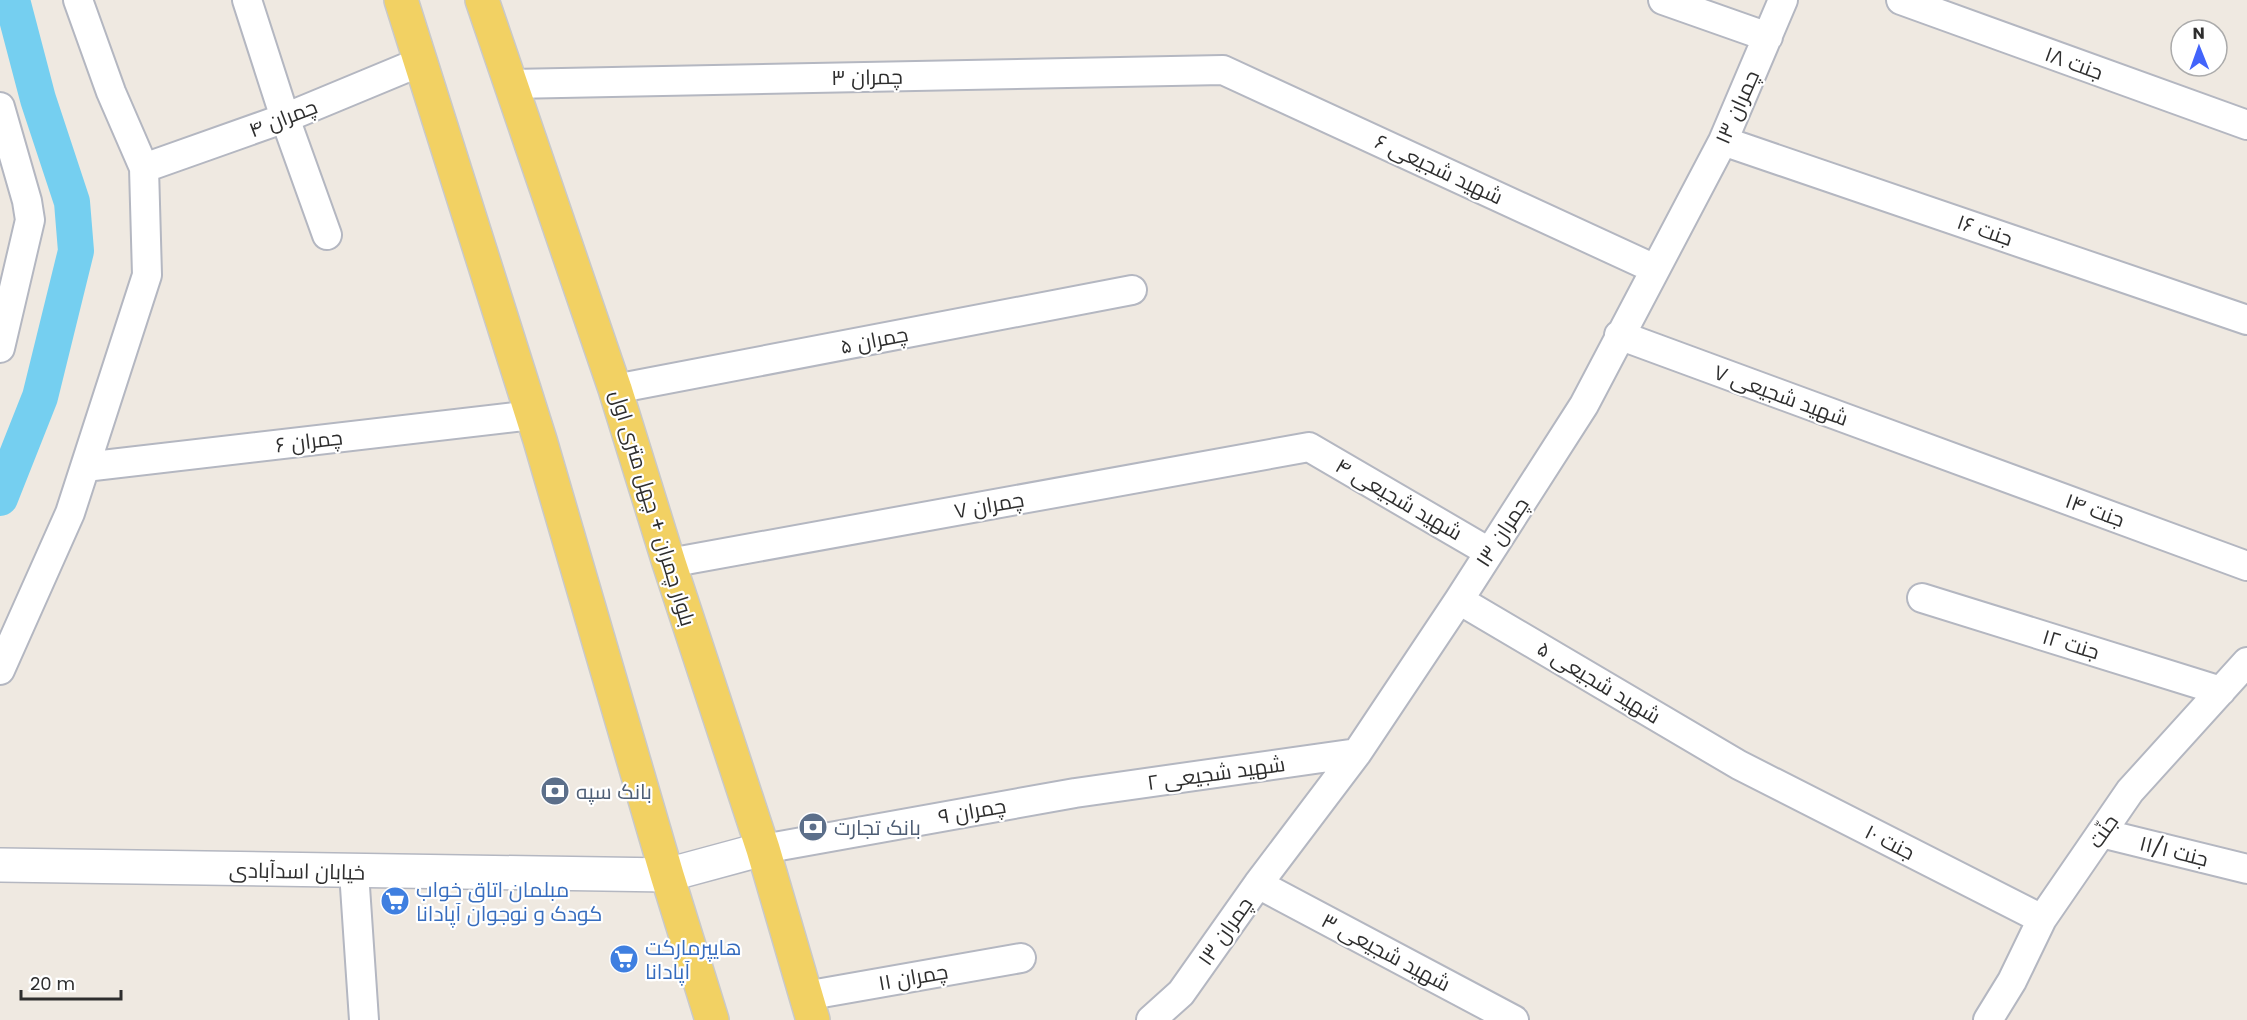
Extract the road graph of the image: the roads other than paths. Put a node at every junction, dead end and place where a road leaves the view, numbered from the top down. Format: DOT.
graph roads {
  1 [pos="78,0"];
  2 [pos="247,0"];
  3 [pos="401,0"];
  4 [pos="482,0"];
  5 [pos="1663,0"];
  6 [pos="1783,0"];
  7 [pos="1901,0"];
  8 [pos="1768,37"];
  9 [pos="420,62"];
  10 [pos="1223,70"];
  11 [pos="511,84"];
  12 [pos="0,107"];
  13 [pos="285,118"];
  14 [pos="2247,125"];
  15 [pos="1723,141"];
  16 [pos="144,168"];
  17 [pos="327,235"];
  18 [pos="1655,269"];
  19 [pos="1132,290"];
  20 [pos="2247,320"];
  21 [pos="1619,336"];
  22 [pos="0,348"];
  23 [pos="615,389"];
  24 [pos="532,415"];
  25 [pos="1309,447"];
  26 [pos="1943,454"];
  27 [pos="85,467"];
  28 [pos="1489,552"];
  29 [pos="669,563"];
  30 [pos="2247,566"];
  31 [pos="1922,598"];
  32 [pos="1459,600"];
  33 [pos="2247,662"];
  34 [pos="0,669"];
  35 [pos="2221,691"];
  36 [pos="1357,753"];
  37 [pos="1739,765"];
  38 [pos="1075,793"];
  39 [pos="2101,833"];
  40 [pos="763,849"];
  41 [pos="0,865"];
  42 [pos="2247,869"];
  43 [pos="354,872"];
  44 [pos="667,875"];
  45 [pos="1258,884"];
  46 [pos="2042,919"];
  47 [pos="1021,958"];
  48 [pos="809,1008"];
  49 [pos="364,1020"];
  50 [pos="712,1020"];
  51 [pos="1152,1020"];
  52 [pos="1514,1020"];
  53 [pos="1988,1020"];
  1 -- 16 [label="street"];
  2 -- 13 [label="street"];
  3 -- 9 [label="main road"];
  4 -- 11 [label="main road, بلوار چمران + چهل متری اول"];
  5 -- 8 [label="street"];
  6 -- 8 [label="street, چمران ۱۳"];
  7 -- 14 [label="street, جنت ۱۸"];
  8 -- 15 [label="street, چمران ۱۳"];
  9 -- 13 [label="street, چمران ۴"];
  9 -- 24 [label="main road"];
  10 -- 11 [label="street, چمران ۳"];
  10 -- 18 [label="street, شهید شجیعی ۶"];
  11 -- 23 [label="main road, بلوار چمران + چهل متری اول"];
  12 -- 22 [label="street"];
  13 -- 16 [label="street, چمران ۴"];
  13 -- 17 [label="street"];
  15 -- 18 [label="street, چمران ۱۳"];
  15 -- 20 [label="street, جنت ۱۶"];
  16 -- 27 [label="street"];
  18 -- 21 [label="street, چمران ۱۳"];
  19 -- 23 [label="street, چمران ۵"];
  21 -- 26 [label="street, شهید شجیعی ۷"];
  21 -- 28 [label="street, چمران ۱۳"];
  23 -- 29 [label="main road, بلوار چمران + چهل متری اول"];
  24 -- 27 [label="street, چمران ۶"];
  24 -- 44 [label="main road"];
  25 -- 28 [label="street, شهید شجیعی ۴"];
  25 -- 29 [label="street, چمران ۷"];
  26 -- 30 [label="street, جنت ۱۴"];
  27 -- 34 [label="street"];
  28 -- 32 [label="street, چمران ۱۳"];
  29 -- 40 [label="main road, بلوار چمران + چهل متری اول"];
  31 -- 35 [label="street, جنت ۱۲"];
  32 -- 36 [label="street, چمران ۱۳"];
  32 -- 37 [label="street, شهید شجیعی ۵"];
  33 -- 35 [label="street, جنّت"];
  35 -- 39 [label="street, جنّت"];
  36 -- 38 [label="street, شهید شجیعی ۲"];
  36 -- 45 [label="street, چمران ۱۳"];
  37 -- 46 [label="street, جنت ۱۰"];
  38 -- 40 [label="street, چمران ۹"];
  39 -- 42 [label="street, جنت ۱۱/۱"];
  39 -- 46 [label="street, جنّت"];
  40 -- 44 [label="main road, خیابان اسدآبادی"];
  40 -- 48 [label="main road, بلوار چمران + چهل متری اول"];
  41 -- 43 [label="main road, خیابان اسدآبادی"];
  43 -- 44 [label="main road, خیابان اسدآبادی"];
  43 -- 49 [label="street"];
  44 -- 50 [label="main road"];
  45 -- 51 [label="street, چمران ۱۳"];
  45 -- 52 [label="street, شهید شجیعی ۳"];
  46 -- 53 [label="street, جنّت"];
  47 -- 48 [label="street, چمران ۱۱"];
}
